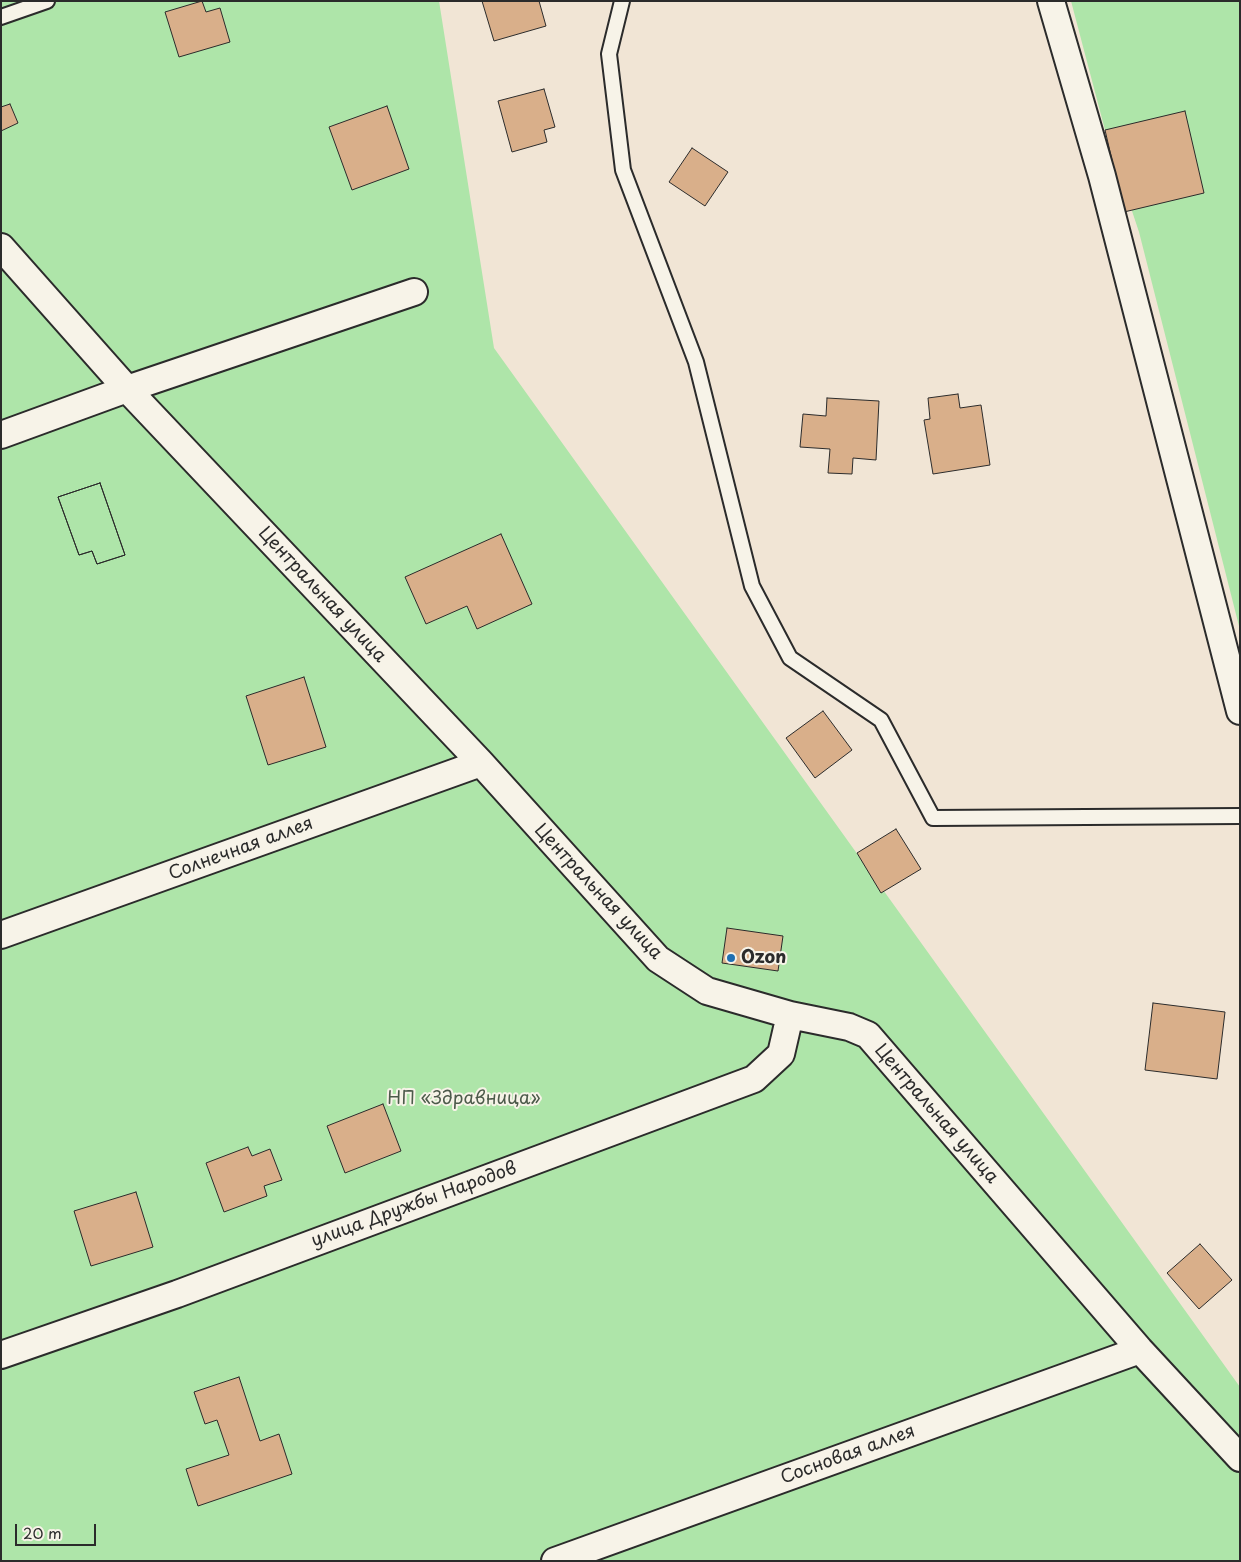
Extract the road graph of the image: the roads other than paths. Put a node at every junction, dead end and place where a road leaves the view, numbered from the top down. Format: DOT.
graph roads {
  1 [pos="47,1"];
  2 [pos="622,1"];
  3 [pos="1051,1"];
  4 [pos="1,17"];
  5 [pos="1,247"];
  6 [pos="414,292"];
  7 [pos="127,389"];
  8 [pos="1,435"];
  9 [pos="1240,711"];
  10 [pos="481,764"];
  11 [pos="1240,816"];
  12 [pos="1,935"];
  13 [pos="790,1015"];
  14 [pos="1140,1350"];
  15 [pos="1,1356"];
  16 [pos="1240,1458"];
  17 [pos="555,1561"];
  1 -- 4 [label="lane"];
  2 -- 11 [label="lane"];
  3 -- 9 [label="street"];
  5 -- 7 [label="street, Центральная улица"];
  6 -- 7 [label="street"];
  7 -- 8 [label="street"];
  7 -- 10 [label="street, Центральная улица"];
  10 -- 12 [label="street, Солнечная аллея"];
  10 -- 13 [label="street, Центральная улица"];
  13 -- 14 [label="street, Центральная улица"];
  13 -- 15 [label="street, улица Дружбы Народов"];
  14 -- 16 [label="street, Центральная улица"];
  14 -- 17 [label="street, Сосновая аллея"];
}
